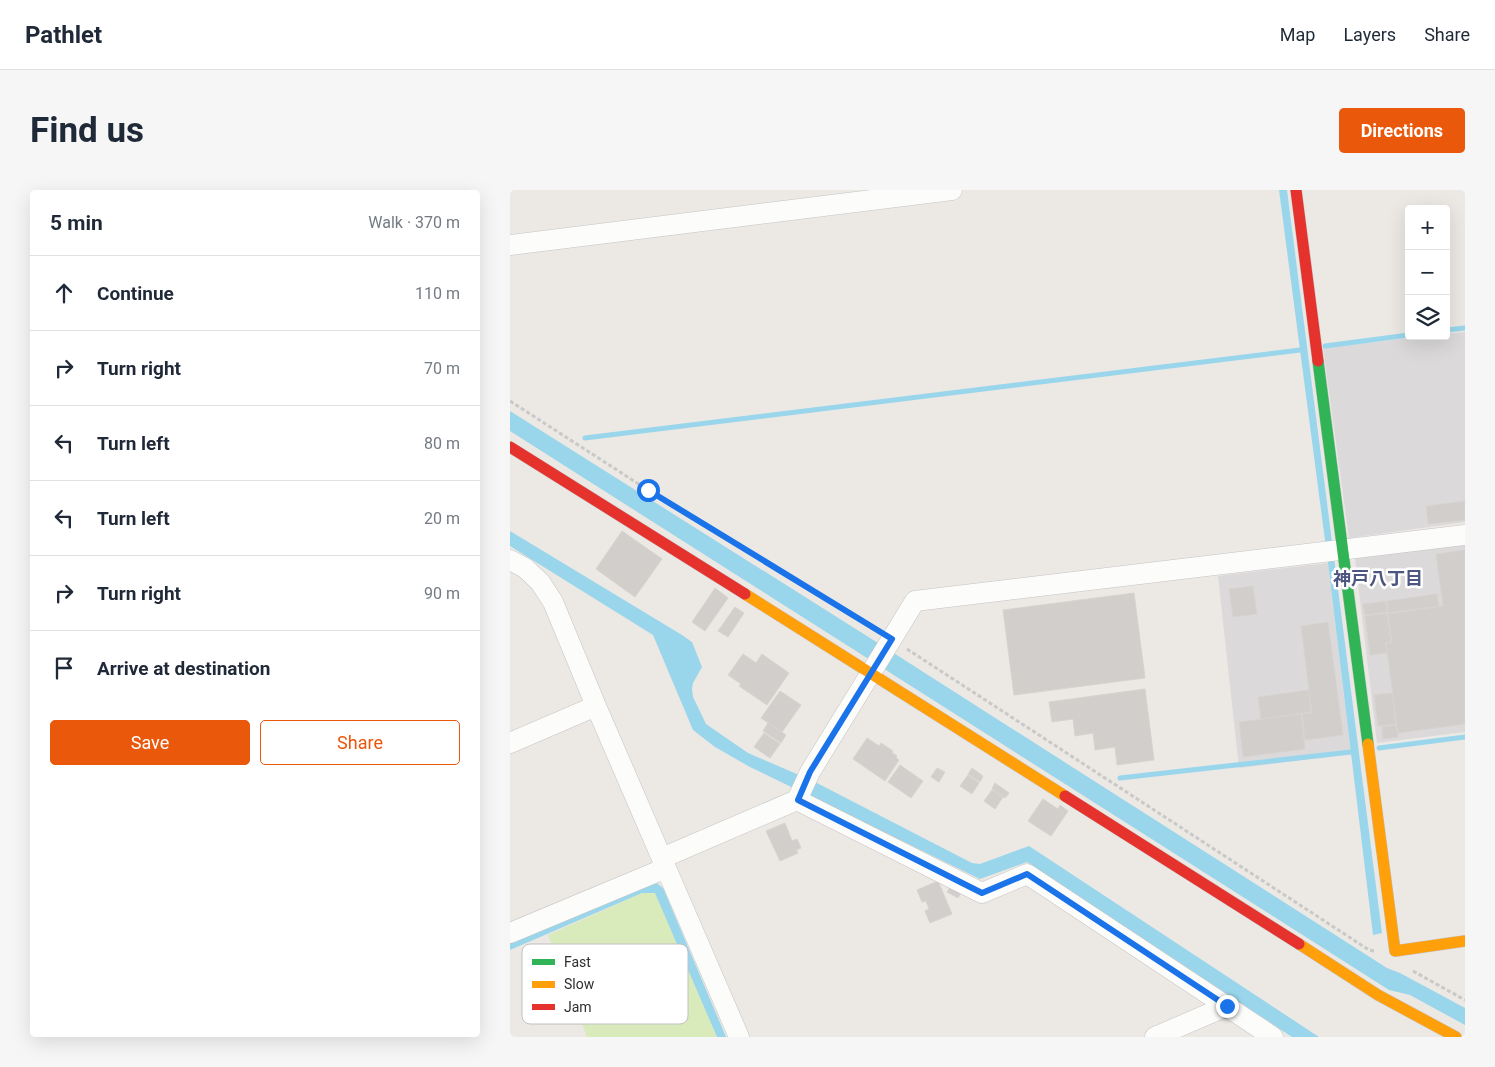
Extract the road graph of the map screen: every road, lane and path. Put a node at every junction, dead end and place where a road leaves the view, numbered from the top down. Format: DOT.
graph roads {
  1 [pos="952,190"];
  2 [pos="1296,190"];
  3 [pos="510,245"];
  4 [pos="510,401"];
  5 [pos="510,447"];
  6 [pos="1465,535"];
  7 [pos="1335,551"];
  8 [pos="510,560"];
  9 [pos="890,642"];
  10 [pos="872,670"];
  11 [pos="596,706"];
  12 [pos="510,743"];
  13 [pos="802,791"];
  14 [pos="664,863"];
  15 [pos="510,933"];
  16 [pos="1465,942"];
  17 [pos="1395,951"];
  18 [pos="1465,1000"];
  19 [pos="1227,1006"];
  20 [pos="1267,1035"];
  21 [pos="738,1037"];
  22 [pos="1155,1037"];
  23 [pos="1456,1037"];
  1 -- 3 [label="street"];
  2 -- 7 [label="street"];
  4 -- 9 [label="path"];
  5 -- 10 [label="street"];
  6 -- 7 [label="street"];
  7 -- 9 [label="street"];
  7 -- 17 [label="street"];
  8 -- 11 [label="street"];
  9 -- 10 [label="street"];
  9 -- 17 [label="path"];
  10 -- 13 [label="street"];
  10 -- 23 [label="street"];
  11 -- 12 [label="street"];
  11 -- 14 [label="street"];
  13 -- 14 [label="street"];
  13 -- 19 [label="street"];
  14 -- 15 [label="street"];
  14 -- 21 [label="street"];
  16 -- 17 [label="street"];
  17 -- 18 [label="path"];
  19 -- 20 [label="street"];
  19 -- 22 [label="street"];
}
